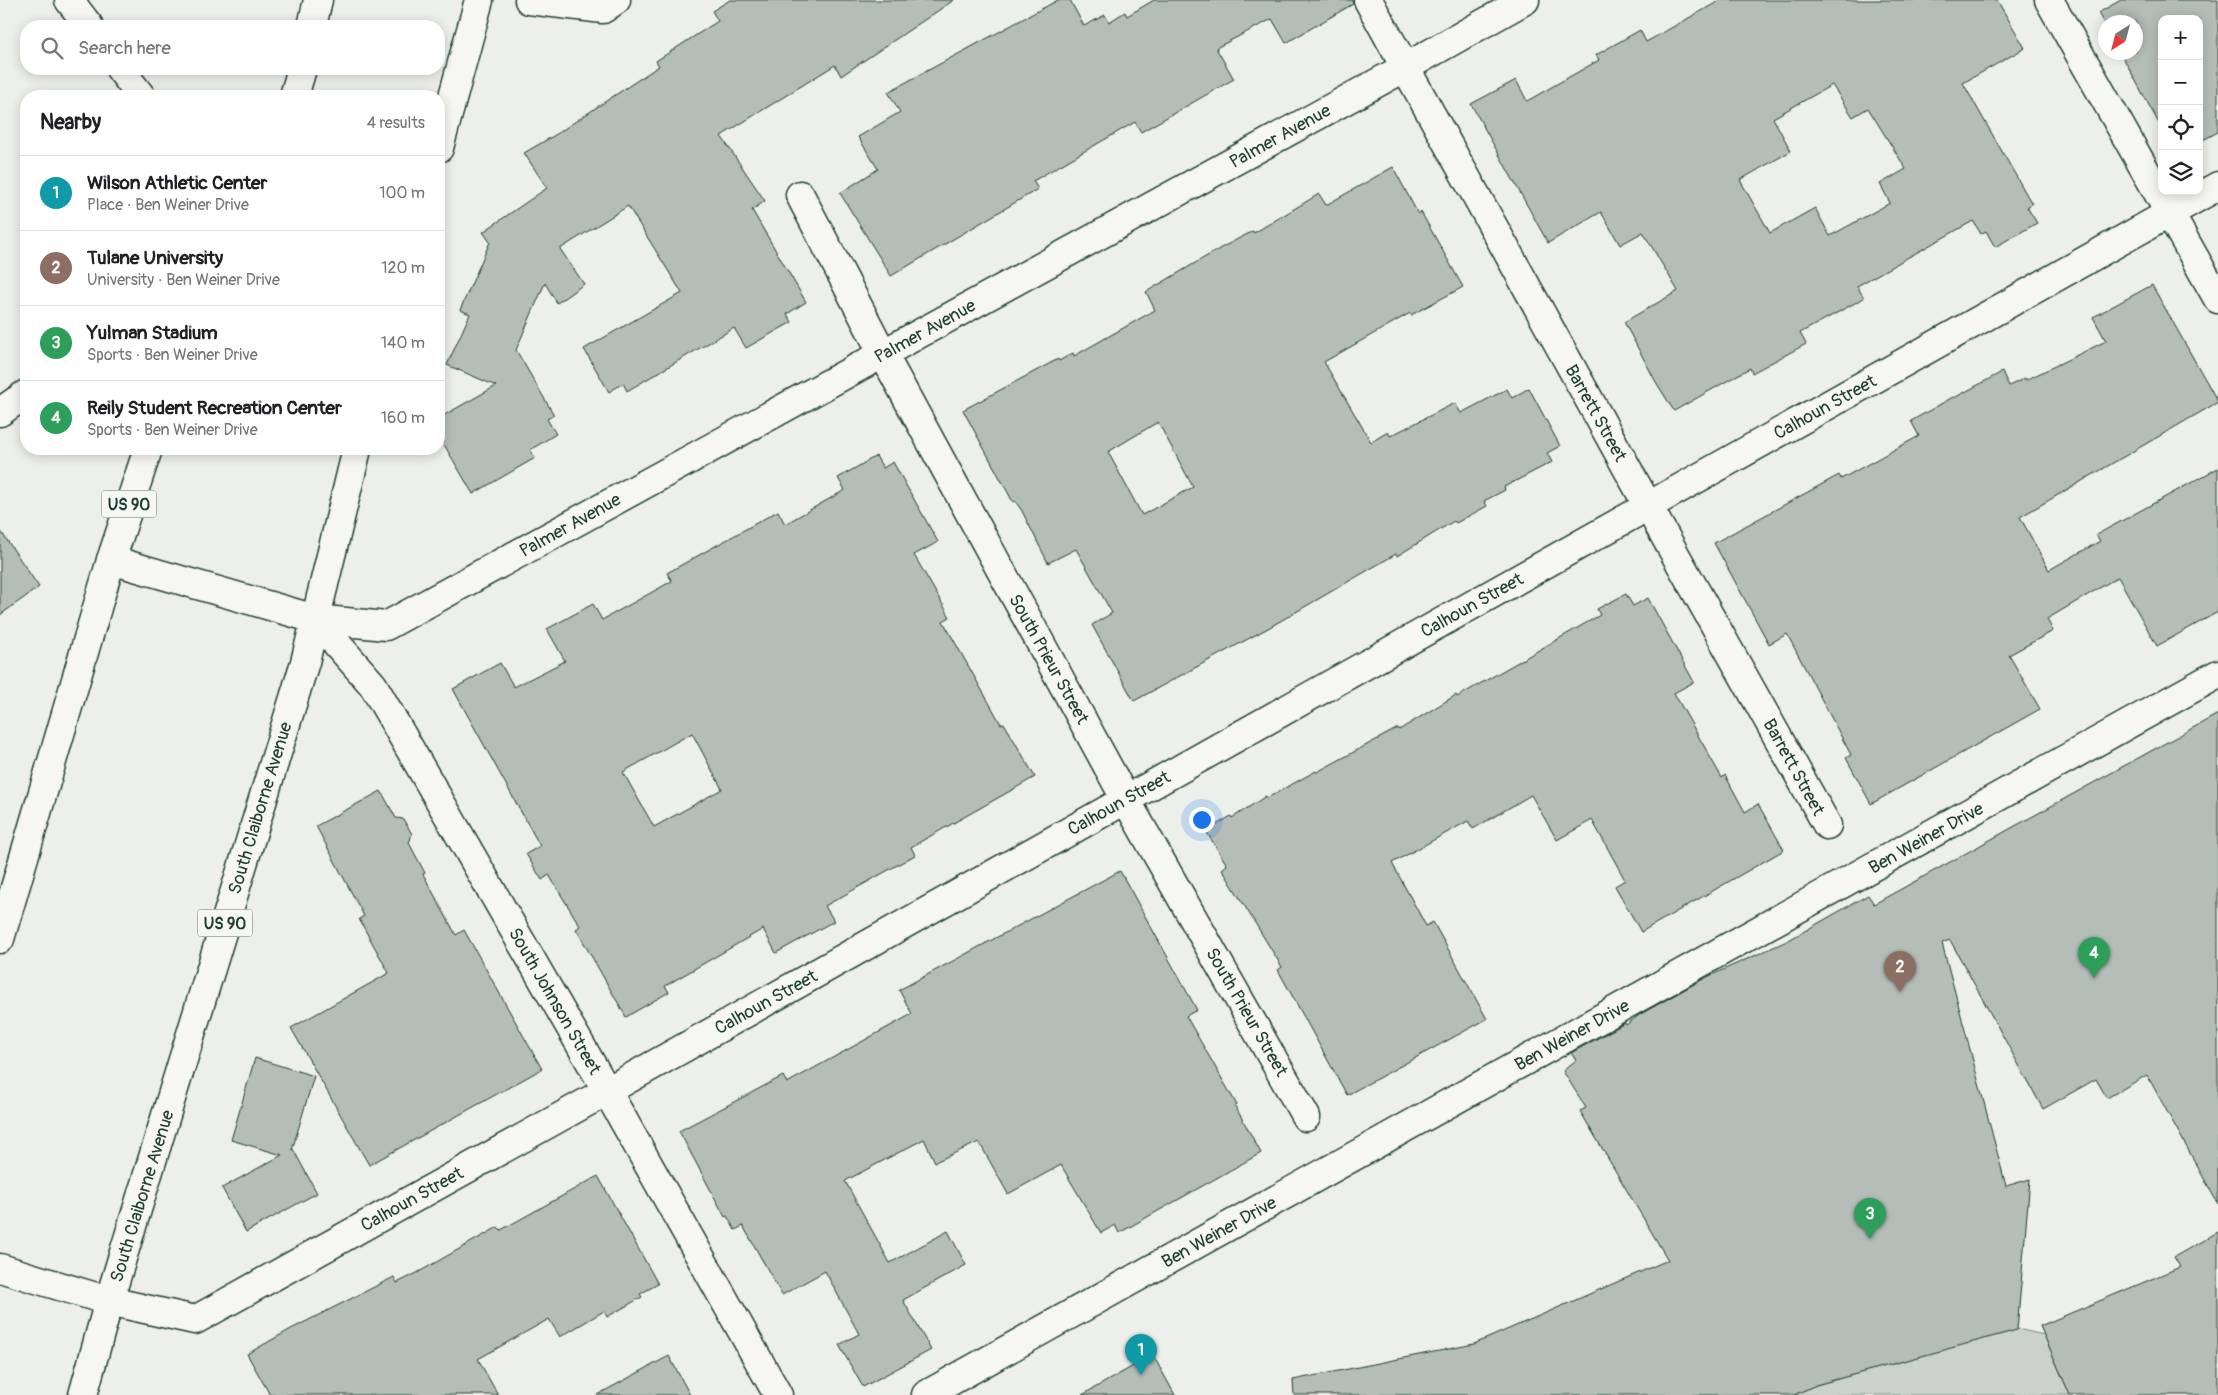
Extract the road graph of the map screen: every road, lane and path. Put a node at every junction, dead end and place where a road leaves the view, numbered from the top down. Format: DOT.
graph roads {
  1 [pos="69,0"];
  2 [pos="318,0"];
  3 [pos="479,0"];
  4 [pos="529,0"];
  5 [pos="616,0"];
  6 [pos="1368,0"];
  7 [pos="1525,0"];
  8 [pos="2049,0"];
  9 [pos="84,20"];
  10 [pos="313,20"];
  11 [pos="1406,67"];
  12 [pos="125,75"];
  13 [pos="300,75"];
  14 [pos="136,90"];
  15 [pos="296,90"];
  16 [pos="445,126"];
  17 [pos="2218,186"];
  18 [pos="800,195"];
  19 [pos="2169,213"];
  20 [pos="2218,299"];
  21 [pos="883,354"];
  22 [pos="20,398"];
  23 [pos="0,412"];
  24 [pos="146,455"];
  25 [pos="356,455"];
  26 [pos="1648,506"];
  27 [pos="111,560"];
  28 [pos="315,619"];
  29 [pos="2218,674"];
  30 [pos="1126,800"];
  31 [pos="1827,825"];
  32 [pos="0,939"];
  33 [pos="607,1091"];
  34 [pos="1306,1117"];
  35 [pos="0,1268"];
  36 [pos="110,1301"];
  37 [pos="83,1395"];
  38 [pos="778,1395"];
  39 [pos="926,1395"];
  1 -- 9 [label="street"];
  2 -- 10 [label="street"];
  3 -- 16 [label="street"];
  4 -- 5 [label="street"];
  6 -- 11 [label="street, Barrett Street"];
  7 -- 11 [label="street, Palmer Avenue"];
  8 -- 19 [label="street"];
  11 -- 21 [label="street, Palmer Avenue"];
  11 -- 26 [label="street, Barrett Street"];
  12 -- 14 [label="street"];
  13 -- 15 [label="street"];
  17 -- 19 [label="street, Calhoun Street"];
  18 -- 21 [label="street, South Prieur Street"];
  19 -- 20 [label="street"];
  19 -- 26 [label="street, Calhoun Street"];
  21 -- 28 [label="street, Palmer Avenue"];
  21 -- 30 [label="street, South Prieur Street"];
  22 -- 23 [label="street"];
  24 -- 27 [label="street, US 90"];
  25 -- 28 [label="street, South Claiborne Avenue / US 90"];
  26 -- 30 [label="street, Calhoun Street"];
  26 -- 31 [label="street, Barrett Street"];
  27 -- 28 [label="street, Palmer Avenue"];
  27 -- 32 [label="street, US 90"];
  28 -- 33 [label="street, South Johnson Street"];
  28 -- 36 [label="street, South Claiborne Avenue / US 90"];
  29 -- 39 [label="street, Ben Weiner Drive"];
  30 -- 33 [label="street, Calhoun Street"];
  30 -- 34 [label="street, South Prieur Street"];
  33 -- 36 [label="street, Calhoun Street"];
  33 -- 38 [label="street, South Johnson Street"];
  35 -- 36 [label="street, Calhoun Street"];
  36 -- 37 [label="street, South Claiborne Avenue / US 90"];
}
